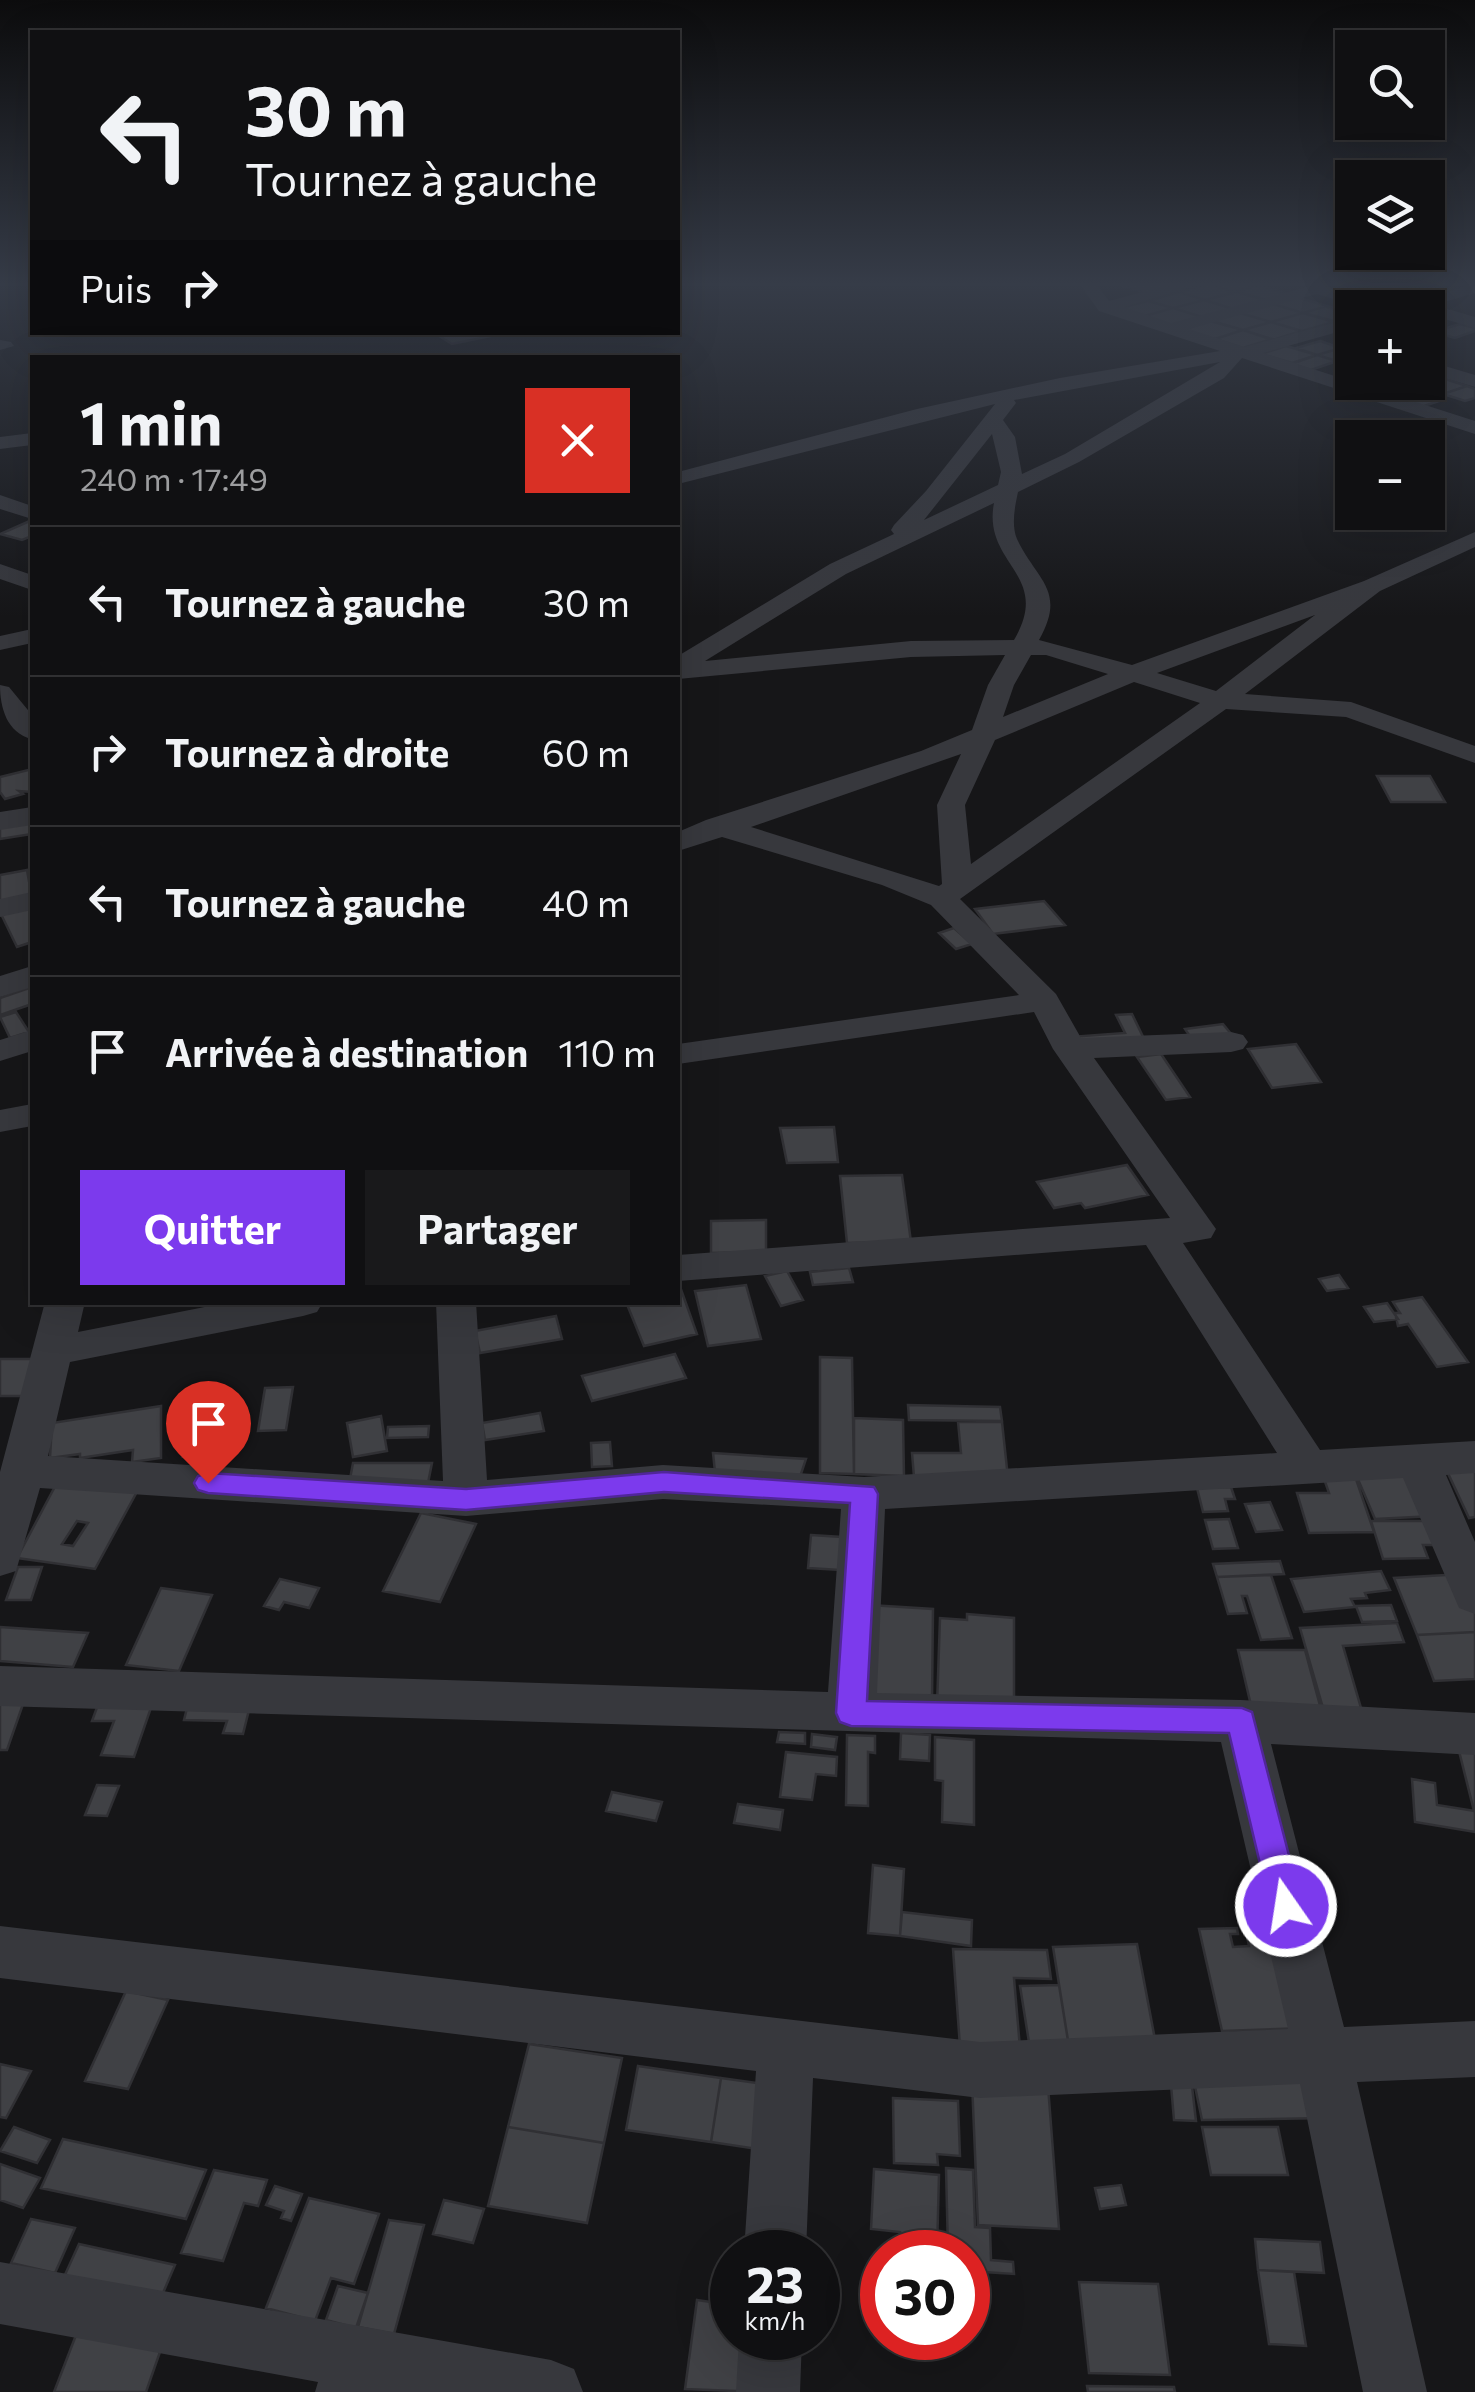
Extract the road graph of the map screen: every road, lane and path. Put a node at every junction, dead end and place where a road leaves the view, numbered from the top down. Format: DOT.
graph roads {
  1 [pos="1020,394"];
  2 [pos="1186,394"];
  3 [pos="1365,394"];
  4 [pos="1007,396"];
  5 [pos="994,422"];
  6 [pos="1475,428"];
  7 [pos="30,439"];
  8 [pos="0,443"];
  9 [pos="680,478"];
  10 [pos="30,485"];
  11 [pos="1010,490"];
  12 [pos="0,499"];
  13 [pos="30,512"];
  14 [pos="1475,540"];
  15 [pos="887,545"];
  16 [pos="0,571"];
  17 [pos="30,582"];
  18 [pos="1372,586"];
  19 [pos="30,636"];
  20 [pos="0,643"];
  21 [pos="1023,645"];
  22 [pos="680,668"];
  23 [pos="680,669"];
  24 [pos="1136,672"];
  25 [pos="0,693"];
  26 [pos="1220,701"];
  27 [pos="22,724"];
  28 [pos="984,736"];
  29 [pos="1475,754"];
  30 [pos="30,816"];
  31 [pos="680,817"];
  32 [pos="0,821"];
  33 [pos="720,827"];
  34 [pos="680,841"];
  35 [pos="950,892"];
  36 [pos="30,901"];
  37 [pos="0,908"];
  38 [pos="1044,1001"];
  39 [pos="30,1041"];
  40 [pos="1231,1042"];
  41 [pos="1070,1049"];
  42 [pos="0,1050"];
  43 [pos="680,1054"];
  44 [pos="30,1115"];
  45 [pos="0,1121"];
  46 [pos="1156,1231"];
  47 [pos="680,1268"];
  48 [pos="64,1305"];
  49 [pos="288,1305"];
  50 [pos="456,1305"];
  51 [pos="55,1350"];
  52 [pos="1475,1457"];
  53 [pos="17,1460"];
  54 [pos="1418,1460"];
  55 [pos="1310,1468"];
  56 [pos="864,1494"];
  57 [pos="466,1500"];
  58 [pos="0,1558"];
  59 [pos="1475,1595"];
  60 [pos="0,1686"];
  61 [pos="851,1713"];
  62 [pos="1242,1721"];
  63 [pos="1475,1734"];
  64 [pos="0,1952"];
  65 [pos="786,2047"];
  66 [pos="1475,2049"];
  67 [pos="1322,2054"];
  68 [pos="777,2230"];
  69 [pos="0,2292"];
  70 [pos="770,2360"];
  71 [pos="352,2374"];
  72 [pos="551,2392"];
  73 [pos="768,2392"];
  74 [pos="1396,2392"];
  1 -- 4 [label="street"];
  2 -- 11 [label="street"];
  3 -- 6 [label="street"];
  4 -- 5 [label="street"];
  4 -- 9 [label="street"];
  5 -- 11 [label="street"];
  5 -- 15 [label="street"];
  7 -- 8 [label="street"];
  10 -- 12 [label="street"];
  11 -- 15 [label="street"];
  11 -- 21 [label="street"];
  12 -- 13 [label="street"];
  14 -- 18 [label="street"];
  15 -- 22 [label="street"];
  16 -- 17 [label="street"];
  18 -- 24 [label="street"];
  18 -- 26 [label="street"];
  19 -- 20 [label="street"];
  21 -- 23 [label="street"];
  21 -- 24 [label="street"];
  21 -- 28 [label="street"];
  24 -- 26 [label="street"];
  24 -- 28 [label="street"];
  25 -- 27 [label="street"];
  26 -- 29 [label="street"];
  26 -- 35 [label="street"];
  28 -- 33 [label="street"];
  28 -- 35 [label="street"];
  30 -- 32 [label="street"];
  31 -- 33 [label="street"];
  33 -- 34 [label="street"];
  33 -- 35 [label="street"];
  35 -- 38 [label="street"];
  36 -- 37 [label="street"];
  38 -- 41 [label="street"];
  38 -- 43 [label="street"];
  39 -- 42 [label="street"];
  40 -- 41 [label="street"];
  41 -- 46 [label="street"];
  44 -- 45 [label="street"];
  46 -- 47 [label="street"];
  46 -- 55 [label="street"];
  48 -- 51 [label="street"];
  49 -- 51 [label="street"];
  50 -- 57 [label="street"];
  51 -- 53 [label="street"];
  52 -- 54 [label="street"];
  53 -- 57 [label="street"];
  53 -- 58 [label="street"];
  54 -- 55 [label="street"];
  54 -- 59 [label="street"];
  55 -- 56 [label="street"];
  56 -- 57 [label="street"];
  56 -- 61 [label="street"];
  60 -- 61 [label="street"];
  61 -- 62 [label="street"];
  62 -- 63 [label="street"];
  62 -- 67 [label="street"];
  64 -- 65 [label="street"];
  65 -- 67 [label="street"];
  65 -- 68 [label="street"];
  66 -- 67 [label="street"];
  67 -- 74 [label="street"];
  69 -- 71 [label="street"];
  70 -- 73 [label="street"];
  71 -- 72 [label="street"];
}
